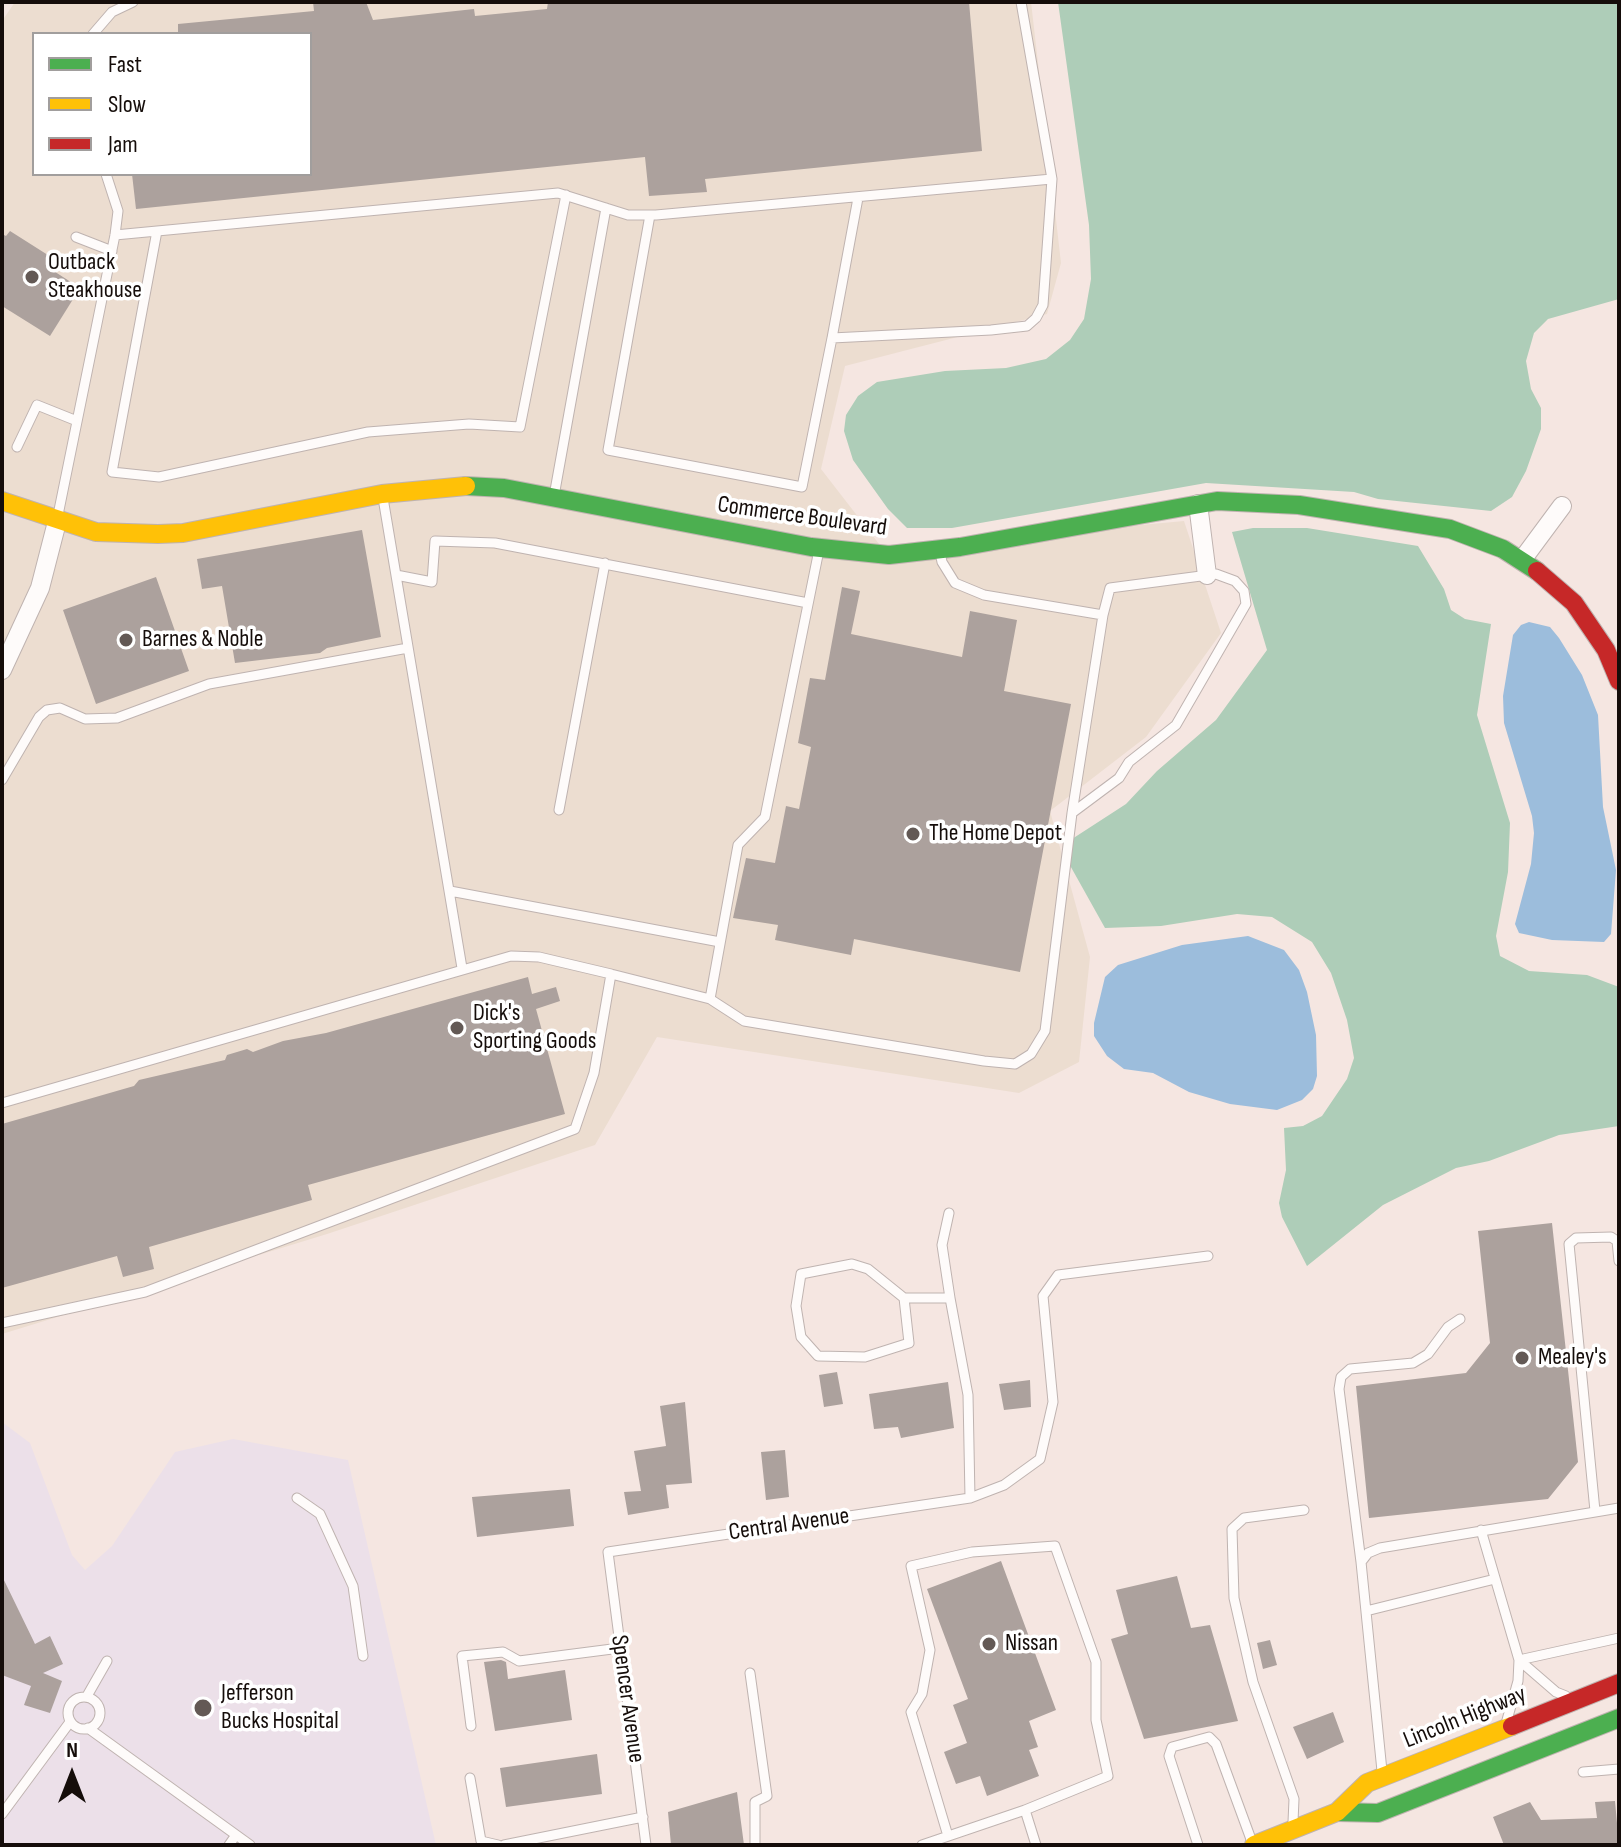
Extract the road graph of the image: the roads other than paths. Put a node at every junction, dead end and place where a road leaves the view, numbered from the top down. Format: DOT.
graph roads {
  1 [pos="133,2"];
  2 [pos="1021,2"];
  3 [pos="95,32"];
  4 [pos="107,176"];
  5 [pos="1052,179"];
  6 [pos="566,195"];
  7 [pos="858,198"];
  8 [pos="606,208"];
  9 [pos="650,215"];
  10 [pos="157,231"];
  11 [pos="115,235"];
  12 [pos="76,237"];
  13 [pos="112,251"];
  14 [pos="832,338"];
  15 [pos="77,421"];
  16 [pos="17,447"];
  17 [pos="382,494"];
  18 [pos="554,498"];
  19 [pos="2,501"];
  20 [pos="1198,504"];
  21 [pos="1562,506"];
  22 [pos="57,522"];
  23 [pos="819,549"];
  24 [pos="940,550"];
  25 [pos="1522,560"];
  26 [pos="605,563"];
  27 [pos="396,575"];
  28 [pos="1207,575"];
  29 [pos="808,603"];
  30 [pos="1103,615"];
  31 [pos="408,648"];
  32 [pos="2,670"];
  33 [pos="1619,681"];
  34 [pos="2,780"];
  35 [pos="559,810"];
  36 [pos="1072,813"];
  37 [pos="450,891"];
  38 [pos="720,942"];
  39 [pos="462,968"];
  40 [pos="611,974"];
  41 [pos="710,999"];
  42 [pos="2,1103"];
  43 [pos="949,1213"];
  44 [pos="1208,1256"];
  45 [pos="1619,1261"];
  46 [pos="904,1298"];
  47 [pos="950,1298"];
  48 [pos="1460,1319"];
  49 [pos="2,1323"];
  50 [pos="297,1498"];
  51 [pos="970,1498"];
  52 [pos="1619,1508"];
  53 [pos="1304,1510"];
  54 [pos="1595,1511"];
  55 [pos="1481,1530"];
  56 [pos="608,1552"];
  57 [pos="1361,1562"];
  58 [pos="1495,1579"];
  59 [pos="1366,1611"];
  60 [pos="1619,1638"];
  61 [pos="620,1648"];
  62 [pos="363,1656"];
  63 [pos="1519,1660"];
  64 [pos="107,1661"];
  65 [pos="750,1673"];
  66 [pos="1619,1683"];
  67 [pos="87,1696"];
  68 [pos="1577,1700"];
  69 [pos="1619,1718"];
  70 [pos="70,1722"];
  71 [pos="471,1726"];
  72 [pos="88,1728"];
  73 [pos="1504,1728"];
  74 [pos="1619,1769"];
  75 [pos="1583,1772"];
  76 [pos="1383,1776"];
  77 [pos="470,1778"];
  78 [pos="1025,1810"];
  79 [pos="1337,1812"];
  80 [pos="2,1814"];
  81 [pos="643,1817"];
  82 [pos="236,1835"];
  83 [pos="948,1836"];
  84 [pos="1293,1837"];
  85 [pos="229,1845"];
  86 [pos="250,1845"];
  87 [pos="498,1845"];
  88 [pos="504,1845"];
  89 [pos="646,1845"];
  90 [pos="755,1845"];
  91 [pos="922,1845"];
  92 [pos="1036,1845"];
  93 [pos="1198,1845"];
  94 [pos="1254,1845"];
  1 -- 3 [label="lane"];
  2 -- 5 [label="lane"];
  4 -- 11 [label="lane"];
  5 -- 7 [label="lane"];
  5 -- 14 [label="lane"];
  6 -- 8 [label="lane"];
  6 -- 10 [label="lane"];
  6 -- 10 [label="lane"];
  7 -- 9 [label="lane"];
  7 -- 14 [label="lane"];
  8 -- 9 [label="lane"];
  8 -- 18 [label="lane"];
  9 -- 14 [label="lane"];
  10 -- 11 [label="lane"];
  11 -- 13 [label="lane"];
  12 -- 13 [label="lane"];
  13 -- 15 [label="lane"];
  15 -- 16 [label="lane"];
  15 -- 22 [label="lane"];
  17 -- 18 [label="street, Commerce Boulevard"];
  17 -- 22 [label="street, Commerce Boulevard"];
  17 -- 27 [label="lane"];
  18 -- 23 [label="street, Commerce Boulevard"];
  19 -- 22 [label="street, Commerce Boulevard"];
  20 -- 24 [label="street, Commerce Boulevard"];
  20 -- 25 [label="street, Commerce Boulevard"];
  20 -- 28 [label="street"];
  21 -- 25 [label="street"];
  22 -- 32 [label="street"];
  23 -- 24 [label="street, Commerce Boulevard"];
  23 -- 29 [label="lane"];
  24 -- 30 [label="lane"];
  25 -- 33 [label="street, Commerce Boulevard"];
  26 -- 27 [label="lane"];
  26 -- 29 [label="lane"];
  26 -- 35 [label="lane"];
  27 -- 31 [label="lane"];
  28 -- 30 [label="lane"];
  28 -- 36 [label="lane"];
  29 -- 38 [label="lane"];
  30 -- 36 [label="lane"];
  31 -- 34 [label="lane"];
  31 -- 37 [label="lane"];
  36 -- 41 [label="lane"];
  37 -- 38 [label="lane"];
  37 -- 39 [label="lane"];
  38 -- 41 [label="lane"];
  39 -- 40 [label="lane"];
  39 -- 42 [label="lane"];
  40 -- 41 [label="lane"];
  40 -- 49 [label="lane"];
  43 -- 47 [label="lane"];
  44 -- 51 [label="lane, Central Avenue"];
  45 -- 54 [label="lane"];
  46 -- 46 [label="lane"];
  46 -- 47 [label="lane"];
  47 -- 51 [label="lane"];
  48 -- 57 [label="lane"];
  50 -- 62 [label="lane"];
  51 -- 56 [label="lane, Central Avenue"];
  52 -- 54 [label="lane"];
  53 -- 84 [label="lane"];
  54 -- 55 [label="lane"];
  55 -- 57 [label="lane"];
  55 -- 58 [label="lane"];
  56 -- 61 [label="lane, Spencer Avenue"];
  57 -- 59 [label="lane"];
  58 -- 59 [label="lane"];
  58 -- 63 [label="lane"];
  59 -- 76 [label="lane"];
  60 -- 63 [label="lane"];
  61 -- 71 [label="lane"];
  61 -- 81 [label="lane, Spencer Avenue"];
  63 -- 68 [label="lane"];
  63 -- 73 [label="lane"];
  64 -- 67 [label="lane"];
  65 -- 90 [label="lane"];
  66 -- 68 [label="street, Lincoln Highway"];
  67 -- 70 [label="lane"];
  67 -- 72 [label="lane"];
  68 -- 73 [label="street, Lincoln Highway"];
  69 -- 79 [label="street, Lincoln Highway"];
  70 -- 72 [label="lane"];
  70 -- 80 [label="lane"];
  72 -- 82 [label="lane"];
  73 -- 76 [label="street, Lincoln Highway"];
  74 -- 75 [label="lane"];
  76 -- 79 [label="street, Lincoln Highway"];
  77 -- 87 [label="lane"];
  78 -- 83 [label="lane"];
  78 -- 83 [label="lane"];
  78 -- 92 [label="lane"];
  79 -- 84 [label="street, Lincoln Highway"];
  81 -- 88 [label="lane"];
  81 -- 89 [label="lane, Spencer Avenue"];
  82 -- 85 [label="lane"];
  82 -- 86 [label="lane"];
  83 -- 91 [label="lane"];
  84 -- 94 [label="street, Lincoln Highway"];
  93 -- 94 [label="lane"];
}
